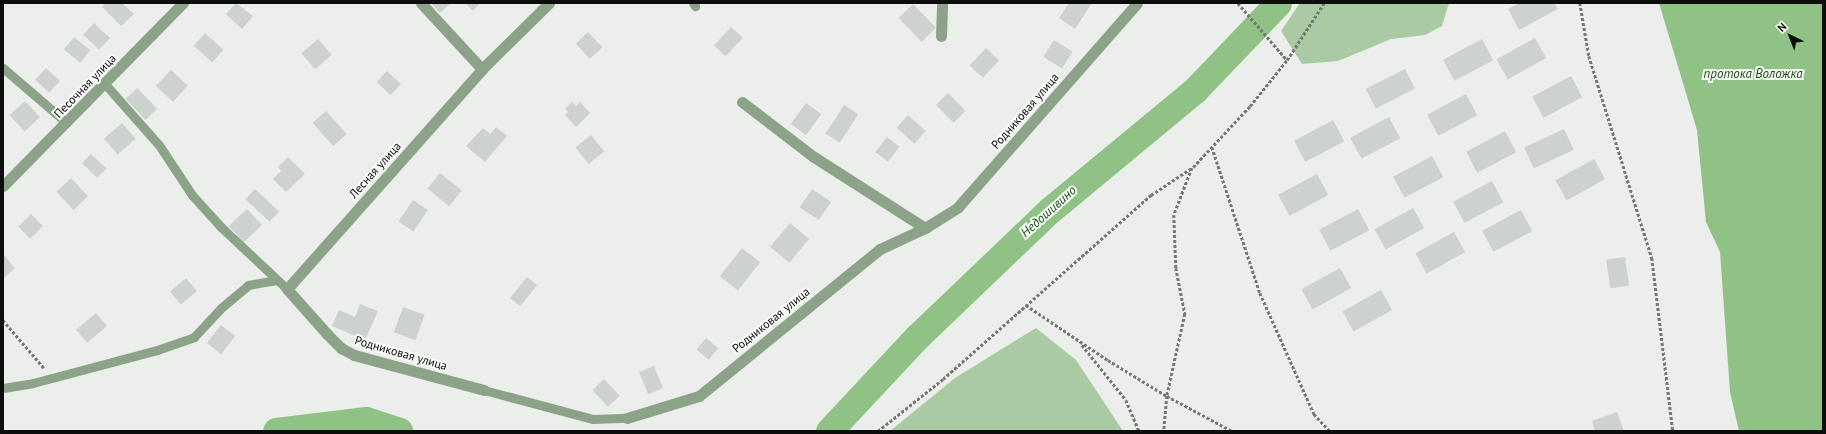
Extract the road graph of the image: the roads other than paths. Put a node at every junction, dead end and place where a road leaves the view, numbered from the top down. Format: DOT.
graph roads {
  1 [pos="183,3"];
  2 [pos="421,3"];
  3 [pos="548,3"];
  4 [pos="942,3"];
  5 [pos="1137,3"];
  6 [pos="941,36"];
  7 [pos="3,68"];
  8 [pos="482,69"];
  9 [pos="105,84"];
  10 [pos="742,102"];
  11 [pos="67,123"];
  12 [pos="3,186"];
  13 [pos="925,228"];
  14 [pos="277,280"];
  15 [pos="287,289"];
  16 [pos="3,388"];
  17 [pos="484,390"];
  18 [pos="627,418"];
  1 -- 9 [label="street, Песочная улица"];
  2 -- 8 [label="street"];
  3 -- 8 [label="street, Лесная улица"];
  4 -- 6 [label="street"];
  5 -- 13 [label="street, Родниковая улица"];
  7 -- 11 [label="lane"];
  8 -- 15 [label="street, Лесная улица"];
  9 -- 11 [label="street, Песочная улица"];
  9 -- 14 [label="lane"];
  10 -- 13 [label="street"];
  11 -- 12 [label="street, Песочная улица"];
  13 -- 18 [label="street, Родниковая улица"];
  14 -- 15 [label="lane"];
  14 -- 16 [label="lane"];
  15 -- 17 [label="street, Родниковая улица"];
  17 -- 18 [label="lane"];
}
